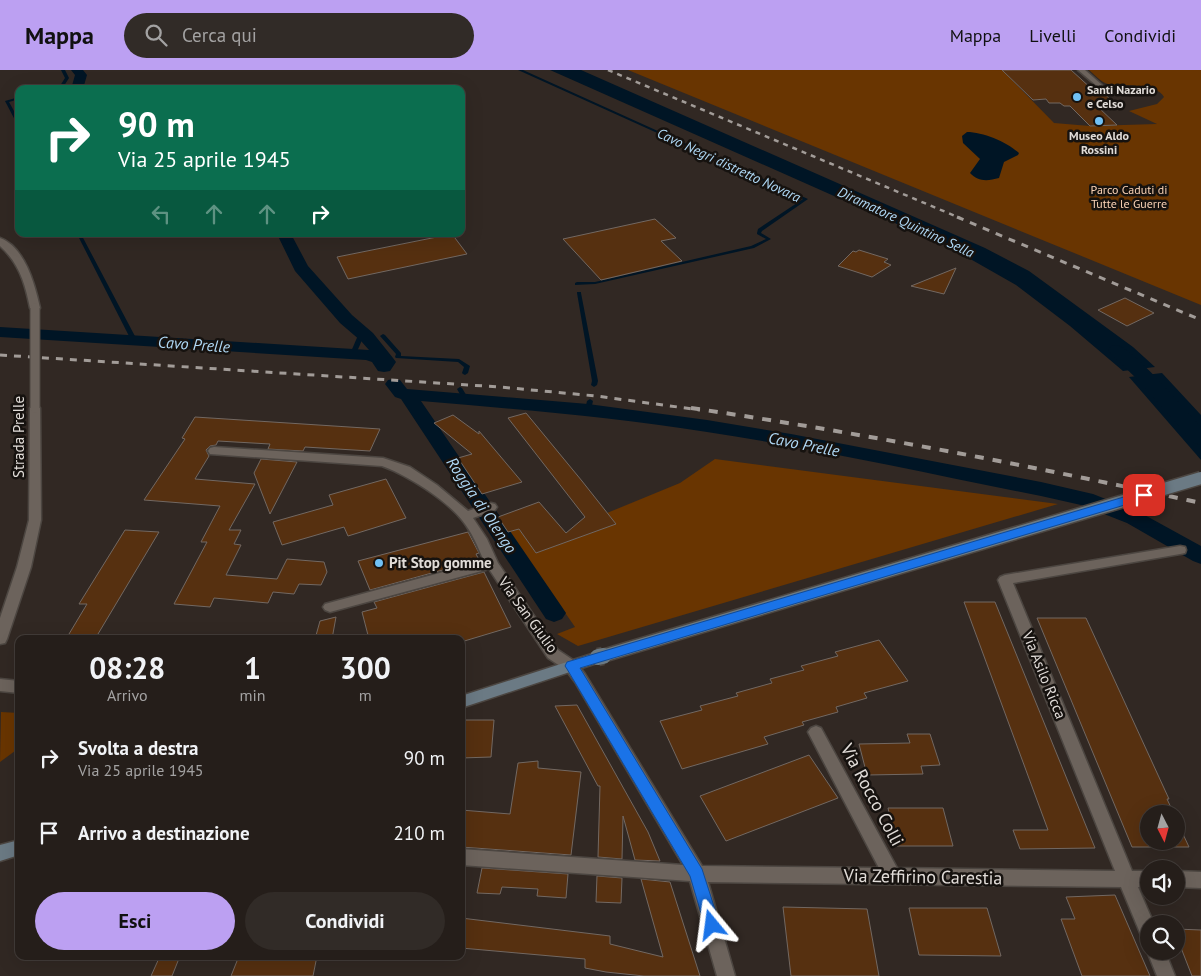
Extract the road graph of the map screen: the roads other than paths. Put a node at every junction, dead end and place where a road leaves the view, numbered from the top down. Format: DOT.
graph roads {
  1 [pos="1081,70"];
  2 [pos="1099,85"];
  3 [pos="0,241"];
  4 [pos="214,452"];
  5 [pos="1201,478"];
  6 [pos="491,506"];
  7 [pos="466,516"];
  8 [pos="1180,550"];
  9 [pos="492,564"];
  10 [pos="330,607"];
  11 [pos="0,639"];
  12 [pos="572,666"];
  13 [pos="0,685"];
  14 [pos="15,687"];
  15 [pos="465,701"];
  16 [pos="816,732"];
  17 [pos="15,848"];
  18 [pos="0,853"];
  19 [pos="465,857"];
  20 [pos="697,874"];
  21 [pos="892,876"];
  22 [pos="1127,879"];
  23 [pos="1140,879"];
  24 [pos="1185,879"];
  25 [pos="1201,880"];
  26 [pos="1141,915"];
  27 [pos="1160,960"];
  28 [pos="726,976"];
  29 [pos="1166,976"];
  1 -- 2 [label="street"];
  3 -- 11 [label="street, Strada Prelle, bridge"];
  4 -- 7 [label="street, Via San Giulio"];
  5 -- 12 [label="street, bridge"];
  6 -- 7 [label="street"];
  7 -- 9 [label="street, Via San Giulio"];
  8 -- 22 [label="street, Via Asilo Ricca"];
  9 -- 10 [label="street"];
  9 -- 12 [label="street, Via San Giulio"];
  12 -- 15 [label="street"];
  12 -- 20 [label="street, Via San Giulio"];
  13 -- 14 [label="street"];
  16 -- 21 [label="street, Via Rocco Colli"];
  17 -- 18 [label="street"];
  19 -- 20 [label="street, Via Zeffirino Carestia"];
  20 -- 21 [label="street, Via Zeffirino Carestia"];
  20 -- 28 [label="street, Via San Giulio"];
  21 -- 22 [label="street, Via Zeffirino Carestia"];
  22 -- 23 [label="street, Via Zeffirino Carestia"];
  22 -- 26 [label="street, Via Asilo Ricca"];
  24 -- 25 [label="street"];
  27 -- 29 [label="street"];
}
